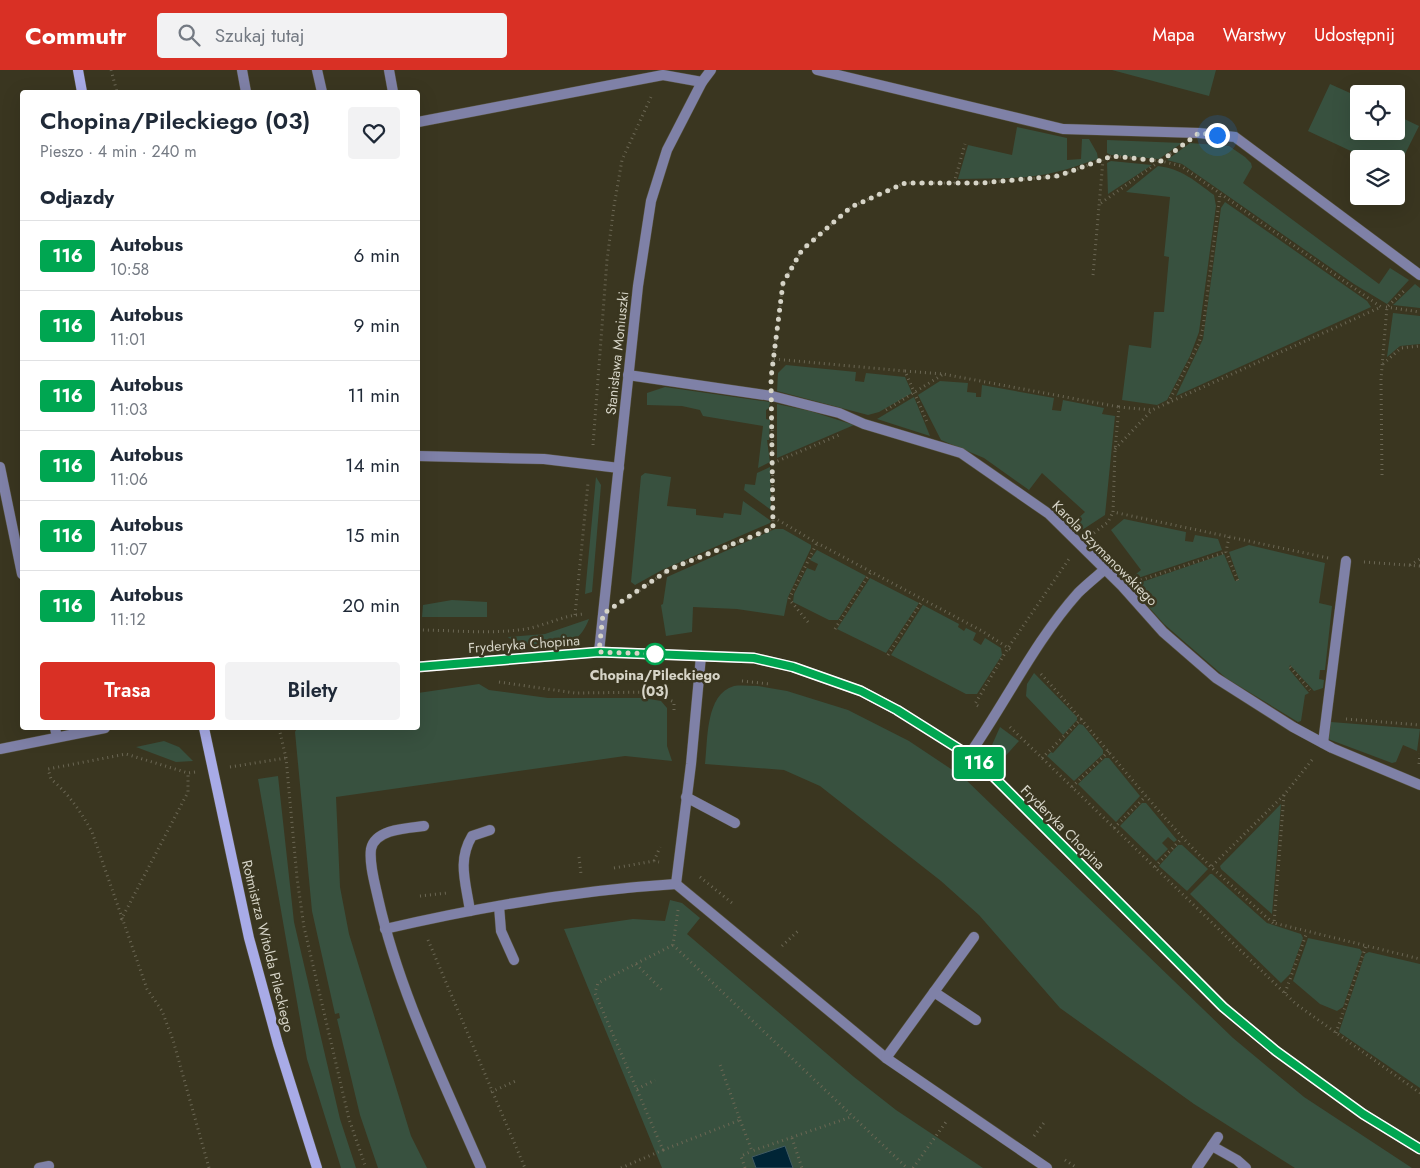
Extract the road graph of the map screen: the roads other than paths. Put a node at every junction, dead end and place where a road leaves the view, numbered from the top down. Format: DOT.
graph roads {
  1 [pos="78,70"];
  2 [pos="242,70"];
  3 [pos="317,70"];
  4 [pos="389,70"];
  5 [pos="711,70"];
  6 [pos="818,70"];
  7 [pos="702,82"];
  8 [pos="82,90"];
  9 [pos="246,90"];
  10 [pos="322,90"];
  11 [pos="393,90"];
  12 [pos="420,122"];
  13 [pos="1420,275"];
  14 [pos="628,375"];
  15 [pos="420,456"];
  16 [pos="0,467"];
  17 [pos="619,468"];
  18 [pos="1346,561"];
  19 [pos="20,564"];
  20 [pos="1104,570"];
  21 [pos="599,652"];
  22 [pos="701,656"];
  23 [pos="420,667"];
  24 [pos="80,730"];
  25 [pos="204,730"];
  26 [pos="56,732"];
  27 [pos="1323,743"];
  28 [pos="0,749"];
  29 [pos="968,755"];
  30 [pos="1420,785"];
  31 [pos="686,797"];
  32 [pos="735,823"];
  33 [pos="424,826"];
  34 [pos="490,830"];
  35 [pos="676,884"];
  36 [pos="499,906"];
  37 [pos="470,911"];
  38 [pos="385,929"];
  39 [pos="974,937"];
  40 [pos="514,960"];
  41 [pos="934,992"];
  42 [pos="976,1020"];
  43 [pos="886,1058"];
  44 [pos="1218,1137"];
  45 [pos="1212,1146"];
  46 [pos="1420,1149"];
  47 [pos="317,1168"];
  48 [pos="482,1168"];
  49 [pos="1047,1168"];
  50 [pos="1197,1168"];
  51 [pos="1246,1168"];
  1 -- 8 [label="street"];
  2 -- 9 [label="street"];
  3 -- 10 [label="street"];
  4 -- 11 [label="street"];
  5 -- 7 [label="street, Stanisława Moniuszki"];
  6 -- 13 [label="street"];
  7 -- 12 [label="street"];
  7 -- 14 [label="street, Stanisława Moniuszki"];
  14 -- 17 [label="street, Stanisława Moniuszki"];
  14 -- 20 [label="street, Karola Szymanowskiego"];
  15 -- 17 [label="street"];
  16 -- 19 [label="street"];
  17 -- 21 [label="street, Stanisława Moniuszki"];
  18 -- 27 [label="street"];
  20 -- 27 [label="street, Karola Szymanowskiego"];
  20 -- 29 [label="street"];
  21 -- 22 [label="street, Fryderyka Chopina"];
  21 -- 23 [label="street, Fryderyka Chopina"];
  22 -- 29 [label="street, Fryderyka Chopina"];
  22 -- 31 [label="street"];
  24 -- 26 [label="street"];
  25 -- 47 [label="street, Rotmistrza Witolda Pileckiego"];
  26 -- 28 [label="street"];
  27 -- 30 [label="street, Karola Szymanowskiego"];
  29 -- 46 [label="street, Fryderyka Chopina"];
  31 -- 32 [label="street"];
  31 -- 35 [label="street"];
  33 -- 38 [label="street"];
  34 -- 37 [label="street"];
  35 -- 36 [label="street"];
  35 -- 43 [label="street"];
  36 -- 37 [label="street"];
  36 -- 40 [label="street"];
  37 -- 38 [label="street"];
  38 -- 48 [label="street"];
  39 -- 41 [label="street"];
  41 -- 42 [label="street"];
  41 -- 43 [label="street"];
  43 -- 49 [label="street"];
  44 -- 45 [label="street"];
  45 -- 50 [label="street"];
  45 -- 51 [label="street"];
}
